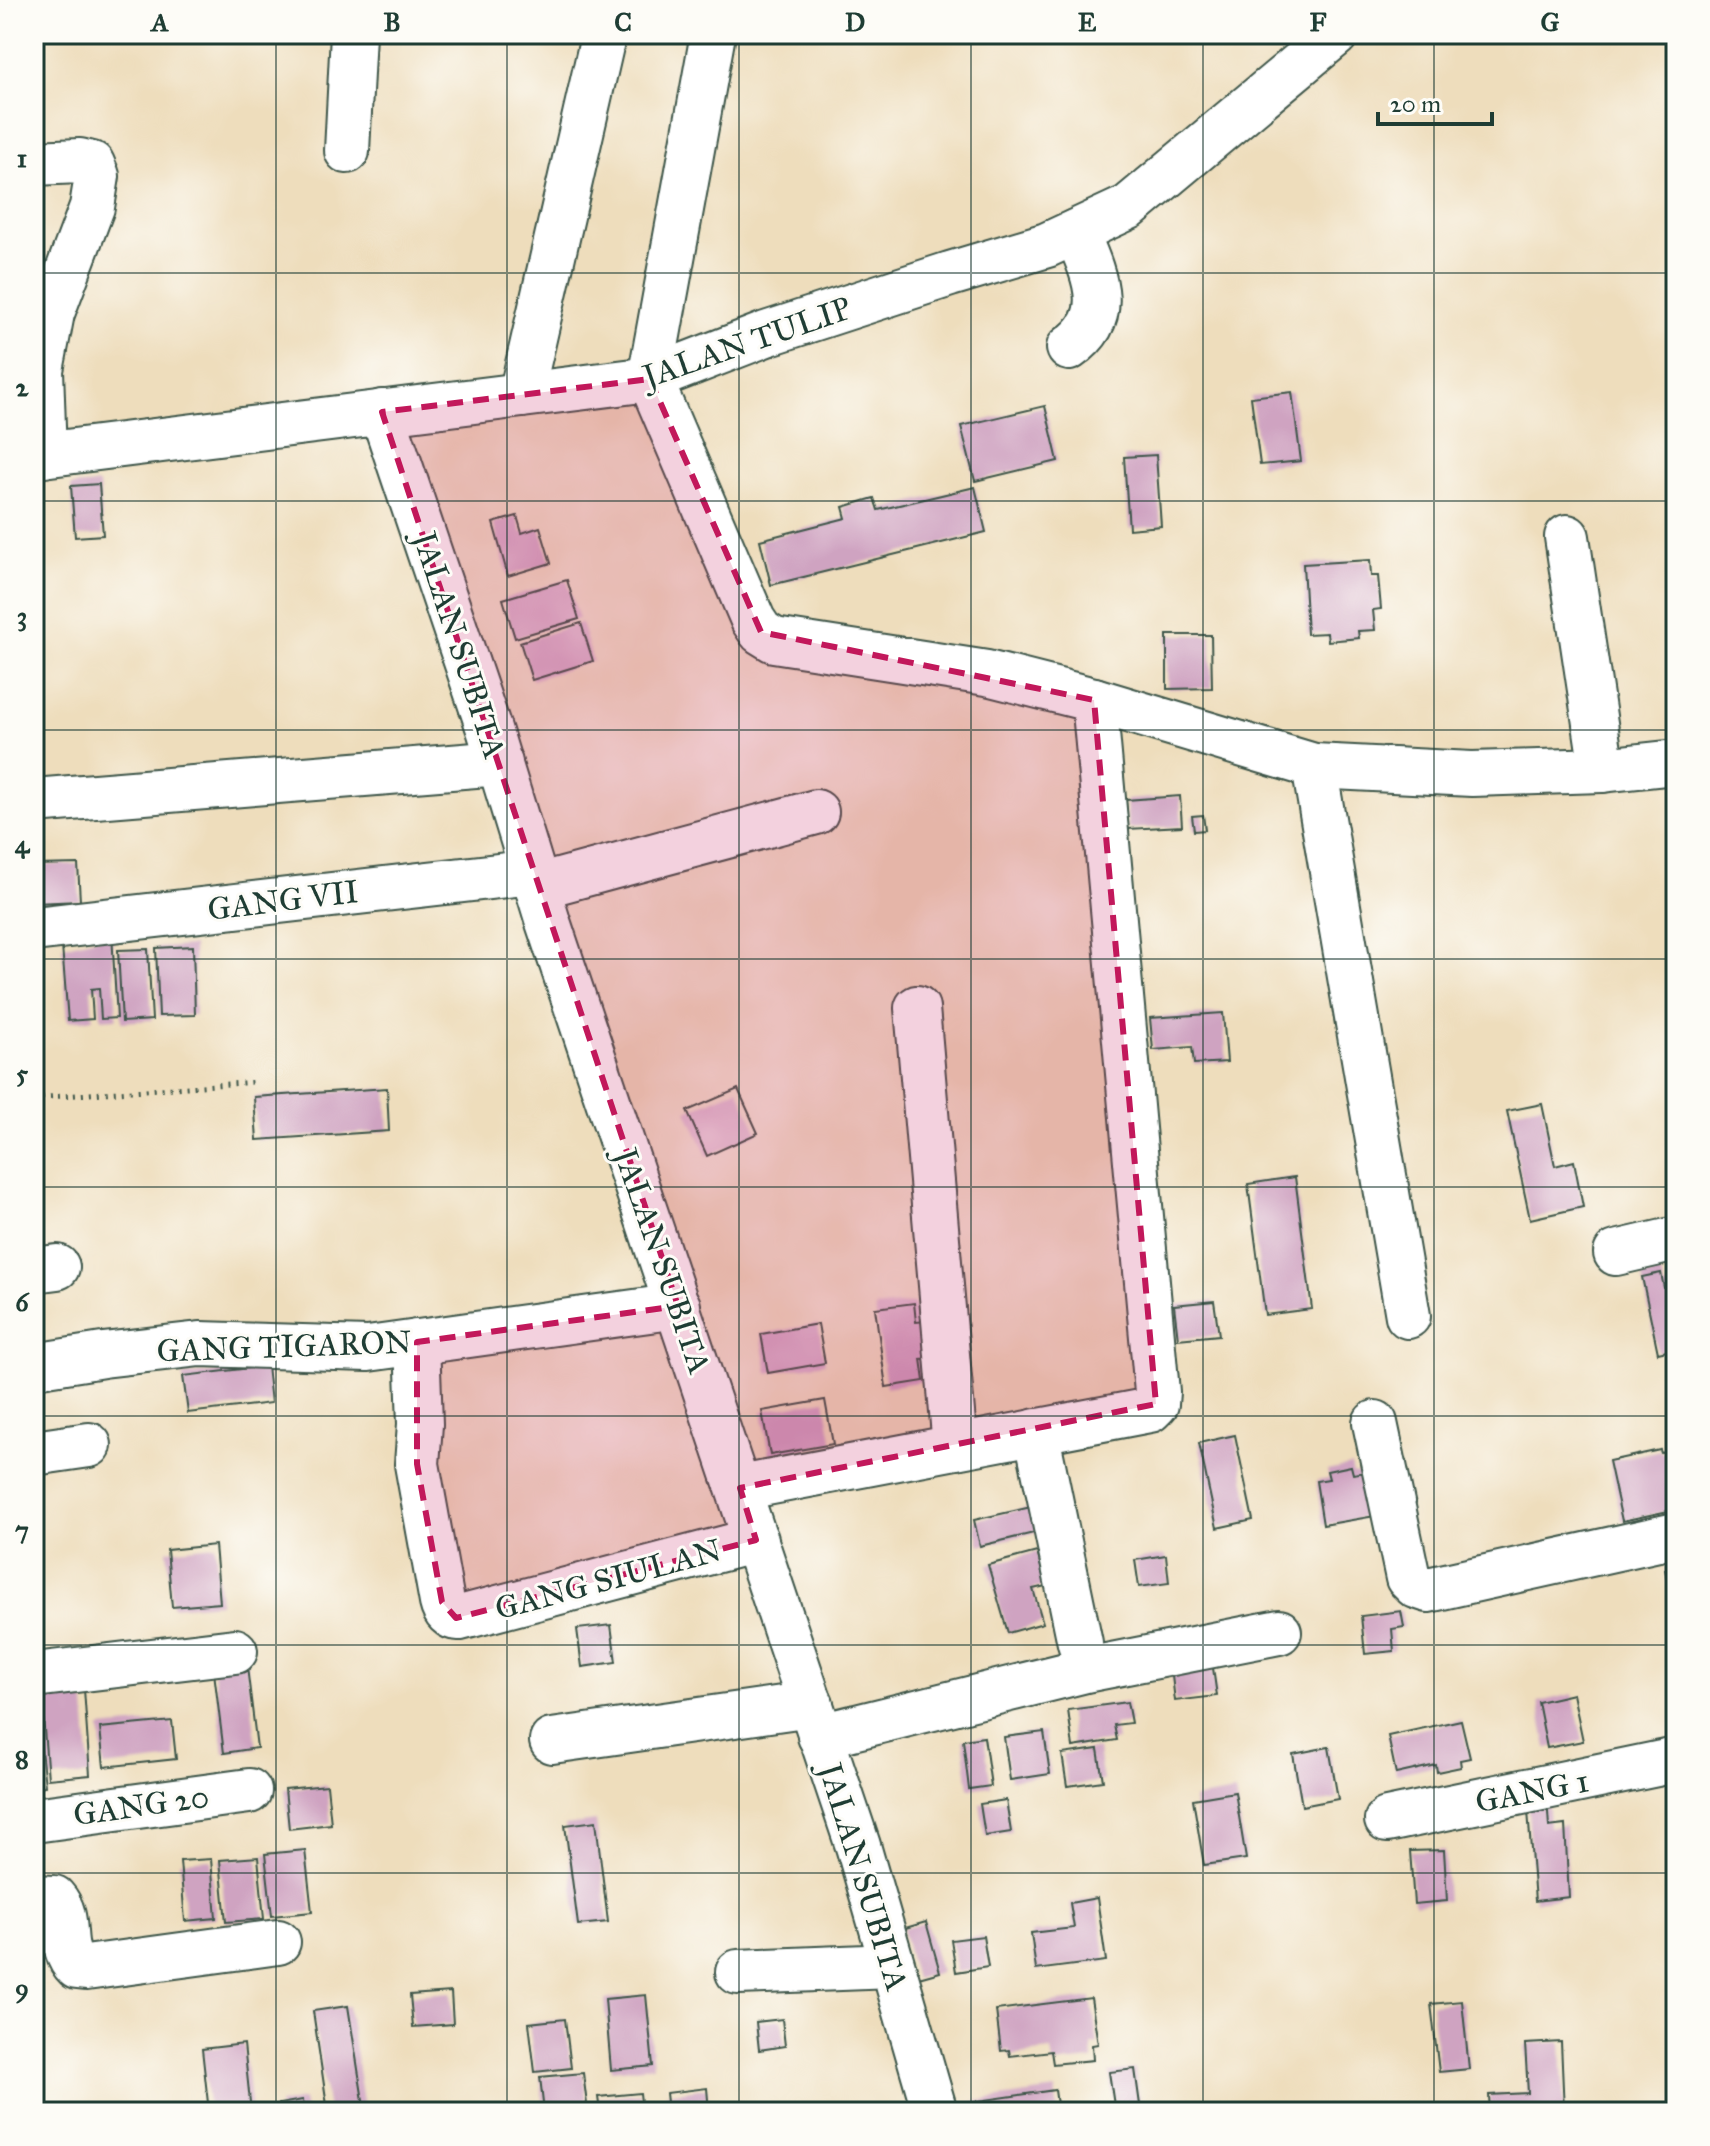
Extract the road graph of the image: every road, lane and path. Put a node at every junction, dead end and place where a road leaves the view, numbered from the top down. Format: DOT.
graph roads {
  1 [pos="353,34"];
  2 [pos="713,34"];
  3 [pos="1336,34"];
  4 [pos="603,37"];
  5 [pos="347,151"];
  6 [pos="34,163"];
  7 [pos="1076,232"];
  8 [pos="1069,348"];
  9 [pos="650,379"];
  10 [pos="521,395"];
  11 [pos="382,412"];
  12 [pos="39,456"];
  13 [pos="1567,537"];
  14 [pos="1094,700"];
  15 [pos="1676,762"];
  16 [pos="500,763"];
  17 [pos="1314,766"];
  18 [pos="1602,770"];
  19 [pos="34,801"];
  20 [pos="816,812"];
  21 [pos="535,879"];
  22 [pos="34,929"];
  23 [pos="917,1008"];
  24 [pos="257,1082"];
  25 [pos="34,1098"];
  26 [pos="1676,1239"];
  27 [pos="1616,1253"];
  28 [pos="678,1306"];
  29 [pos="1408,1316"];
  30 [pos="417,1342"];
  31 [pos="34,1366"];
  32 [pos="1375,1423"];
  33 [pos="1036,1431"];
  34 [pos="89,1445"];
  35 [pos="955,1447"];
  36 [pos="34,1453"];
  37 [pos="740,1488"];
  38 [pos="1676,1535"];
  39 [pos="756,1540"];
  40 [pos="1279,1632"];
  41 [pos="1080,1643"];
  42 [pos="235,1651"];
  43 [pos="34,1675"];
  44 [pos="815,1720"];
  45 [pos="552,1741"];
  46 [pos="1676,1760"];
  47 [pos="249,1791"];
  48 [pos="34,1820"];
  49 [pos="1387,1820"];
  50 [pos="34,1897"];
  51 [pos="278,1942"];
  52 [pos="892,1966"];
  53 [pos="738,1972"];
  54 [pos="935,2112"];
  1 -- 5 [label="street"];
  2 -- 9 [label="street"];
  3 -- 7 [label="street, JALAN TULIP"];
  4 -- 10 [label="street"];
  6 -- 12 [label="street"];
  7 -- 8 [label="street"];
  7 -- 9 [label="street, JALAN TULIP"];
  9 -- 10 [label="street, JALAN TULIP"];
  9 -- 14 [label="street"];
  10 -- 11 [label="street, JALAN TULIP"];
  11 -- 12 [label="street, JALAN TULIP"];
  11 -- 16 [label="street, JALAN SUBITA"];
  13 -- 18 [label="street"];
  14 -- 17 [label="street"];
  14 -- 33 [label="street"];
  15 -- 18 [label="street"];
  16 -- 19 [label="street"];
  16 -- 21 [label="street, JALAN SUBITA"];
  17 -- 18 [label="street"];
  17 -- 29 [label="street"];
  20 -- 21 [label="street, GANG VII"];
  21 -- 22 [label="street, GANG VII"];
  21 -- 28 [label="street, JALAN SUBITA"];
  23 -- 35 [label="street"];
  24 -- 25 [label="path"];
  26 -- 27 [label="street"];
  28 -- 30 [label="street, GANG TIGARON"];
  28 -- 37 [label="street, JALAN SUBITA"];
  30 -- 31 [label="street, GANG TIGARON"];
  30 -- 39 [label="street, GANG SIULAN"];
  32 -- 38 [label="street"];
  33 -- 35 [label="street"];
  33 -- 41 [label="street"];
  34 -- 36 [label="street"];
  35 -- 37 [label="street"];
  37 -- 39 [label="street, JALAN SUBITA"];
  39 -- 44 [label="street, JALAN SUBITA"];
  40 -- 44 [label="street"];
  42 -- 43 [label="street"];
  44 -- 45 [label="street"];
  44 -- 52 [label="street, JALAN SUBITA"];
  46 -- 49 [label="street, GANG 1"];
  47 -- 48 [label="street, GANG 20"];
  50 -- 51 [label="street"];
  52 -- 53 [label="street"];
  52 -- 54 [label="street, JALAN SUBITA"];
}
